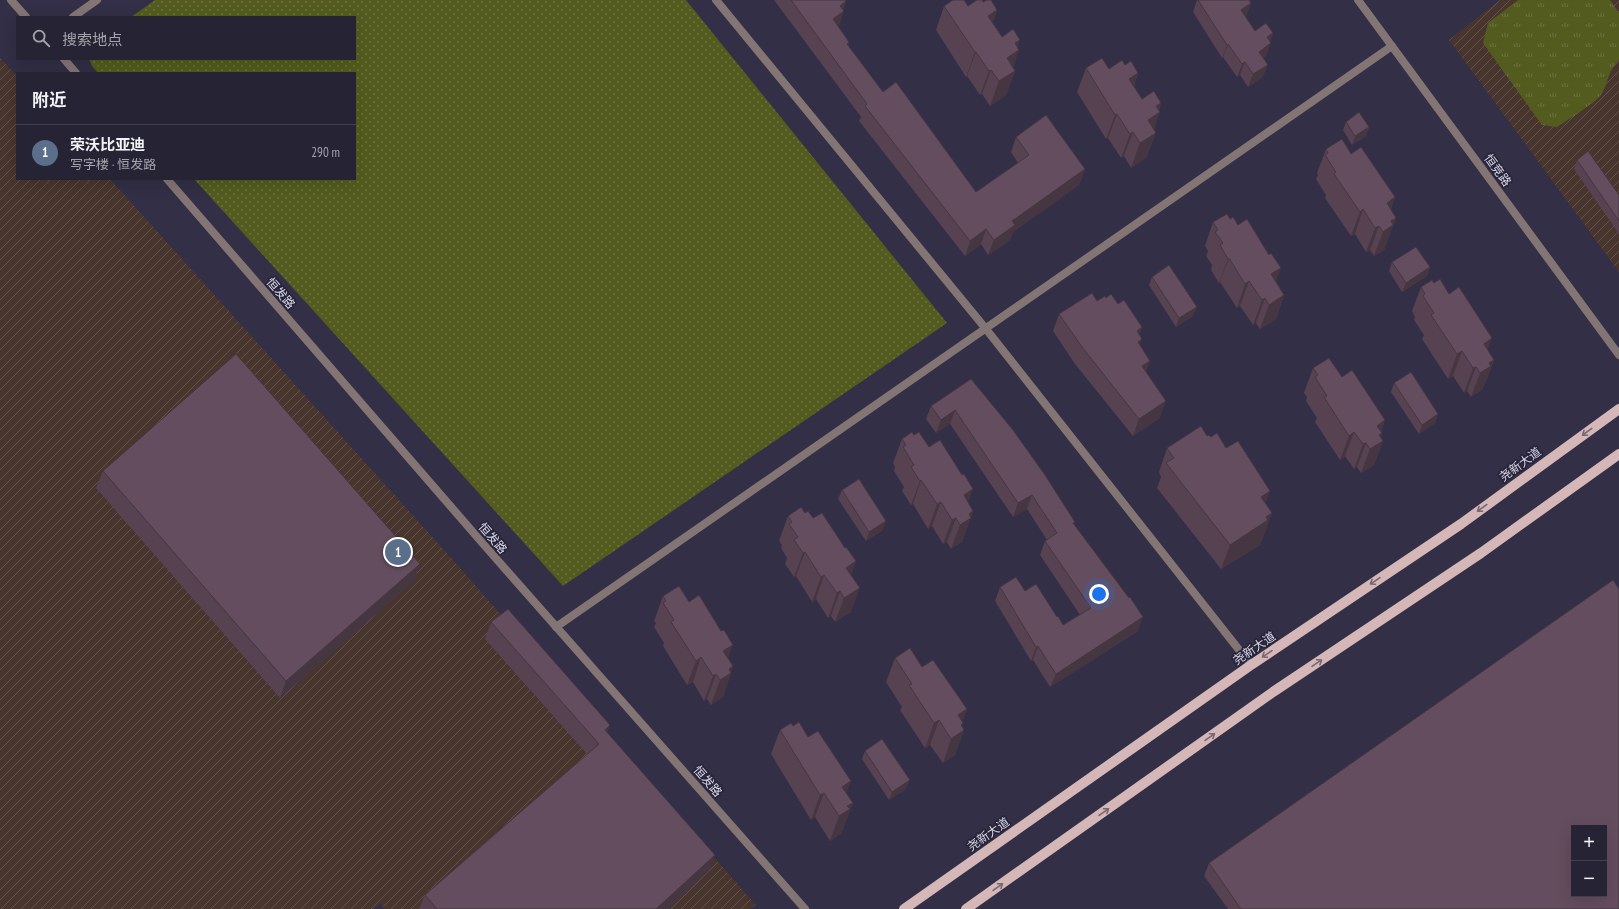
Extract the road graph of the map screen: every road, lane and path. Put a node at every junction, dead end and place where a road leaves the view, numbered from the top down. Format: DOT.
graph roads {
  1 [pos="11,0"];
  2 [pos="97,0"];
  3 [pos="716,0"];
  4 [pos="1358,0"];
  5 [pos="25,16"];
  6 [pos="74,16"];
  7 [pos="1392,46"];
  8 [pos="65,60"];
  9 [pos="75,72"];
  10 [pos="168,180"];
  11 [pos="986,329"];
  12 [pos="1619,355"];
  13 [pos="1619,409"];
  14 [pos="1619,454"];
  15 [pos="556,627"];
  16 [pos="1251,664"];
  17 [pos="805,909"];
  18 [pos="904,909"];
  19 [pos="966,909"];
  1 -- 5 [label="street"];
  2 -- 6 [label="street"];
  3 -- 11 [label="street"];
  4 -- 7 [label="street, 恒竞路"];
  7 -- 11 [label="street"];
  7 -- 12 [label="street, 恒竞路"];
  8 -- 9 [label="street"];
  10 -- 15 [label="street, 恒发路"];
  11 -- 15 [label="street"];
  11 -- 16 [label="street"];
  13 -- 16 [label="main road, 尧新大道, one-way"];
  19 -- 14 [label="main road, one-way"];
  15 -- 17 [label="street, 恒发路"];
  16 -- 18 [label="main road, 尧新大道"];
}
